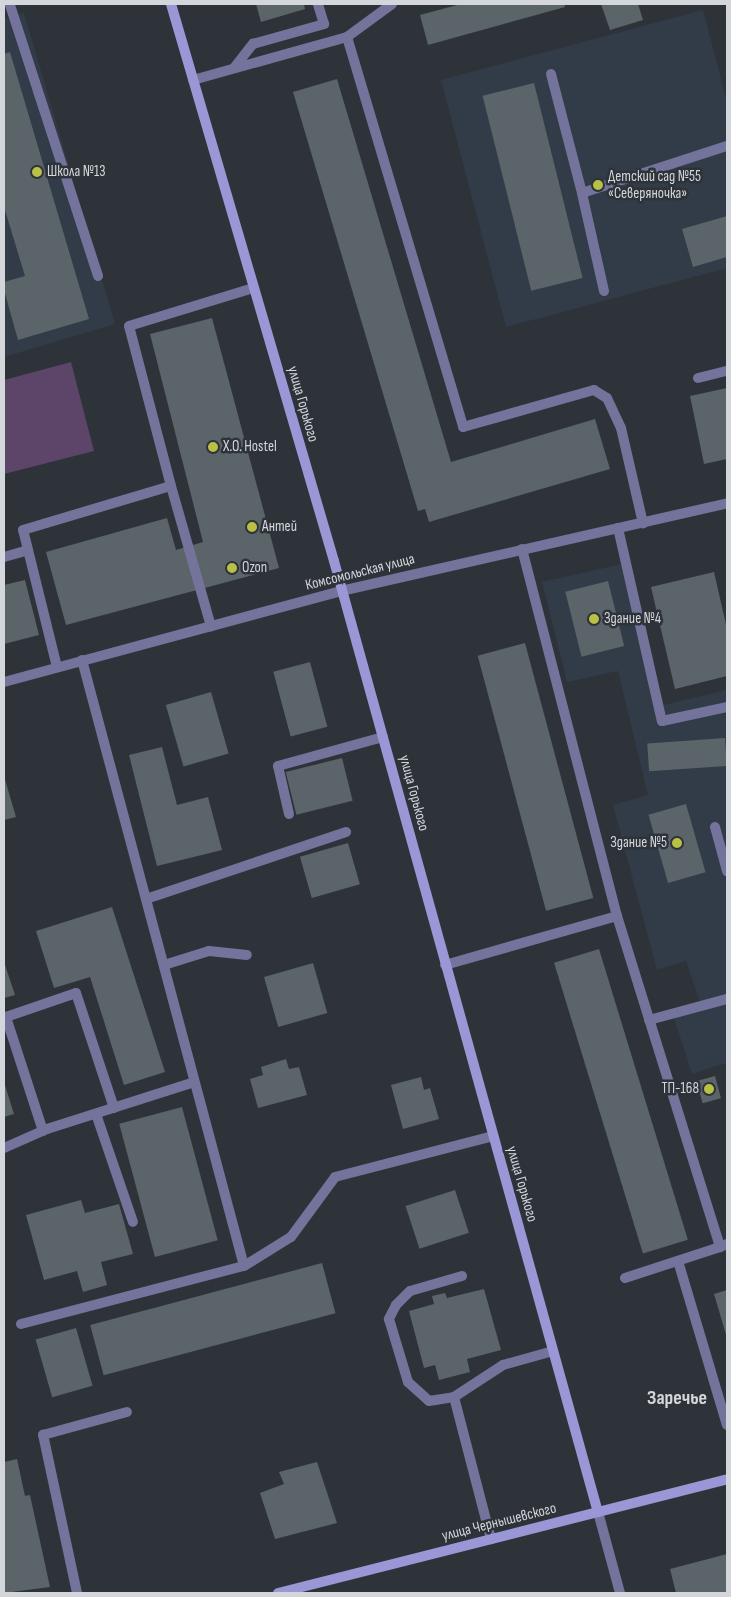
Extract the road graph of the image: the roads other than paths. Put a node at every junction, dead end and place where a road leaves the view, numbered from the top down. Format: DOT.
graph roads {
  1 [pos="171,4"];
  2 [pos="318,4"];
  3 [pos="392,4"];
  4 [pos="9,5"];
  5 [pos="347,37"];
  6 [pos="234,68"];
  7 [pos="551,74"];
  8 [pos="193,80"];
  9 [pos="727,146"];
  10 [pos="582,193"];
  11 [pos="98,276"];
  12 [pos="254,288"];
  13 [pos="604,290"];
  14 [pos="727,371"];
  15 [pos="698,378"];
  16 [pos="171,486"];
  17 [pos="727,503"];
  18 [pos="643,523"];
  19 [pos="618,528"];
  20 [pos="522,549"];
  21 [pos="28,550"];
  22 [pos="4,556"];
  23 [pos="341,591"];
  24 [pos="212,626"];
  25 [pos="82,660"];
  26 [pos="57,667"];
  27 [pos="4,682"];
  28 [pos="727,707"];
  29 [pos="383,737"];
  30 [pos="289,814"];
  31 [pos="715,827"];
  32 [pos="346,832"];
  33 [pos="727,871"];
  34 [pos="146,899"];
  35 [pos="616,916"];
  36 [pos="247,955"];
  37 [pos="164,965"];
  38 [pos="445,965"];
  39 [pos="727,999"];
  40 [pos="649,1020"];
  41 [pos="194,1082"];
  42 [pos="114,1108"];
  43 [pos="96,1114"];
  44 [pos="43,1131"];
  45 [pos="493,1136"];
  46 [pos="4,1148"];
  47 [pos="133,1222"];
  48 [pos="724,1246"];
  49 [pos="678,1260"];
  50 [pos="244,1266"];
  51 [pos="462,1276"];
  52 [pos="625,1278"];
  53 [pos="21,1324"];
  54 [pos="553,1352"];
  55 [pos="454,1397"];
  56 [pos="127,1412"];
  57 [pos="727,1425"];
  58 [pos="727,1478"];
  59 [pos="598,1512"];
  60 [pos="491,1539"];
  61 [pos="77,1593"];
  62 [pos="278,1593"];
  63 [pos="620,1593"];
  1 -- 8 [label="street, улица Горького"];
  2 -- 6 [label="street"];
  3 -- 5 [label="street"];
  4 -- 11 [label="street"];
  5 -- 6 [label="street"];
  5 -- 18 [label="street"];
  6 -- 8 [label="street"];
  7 -- 10 [label="street"];
  8 -- 12 [label="street, улица Горького"];
  9 -- 10 [label="street"];
  10 -- 13 [label="street"];
  12 -- 16 [label="street"];
  12 -- 23 [label="street, улица Горького"];
  14 -- 15 [label="street"];
  16 -- 21 [label="street"];
  16 -- 24 [label="street"];
  17 -- 18 [label="street, Комсомольская улица"];
  18 -- 19 [label="street, Комсомольская улица"];
  19 -- 20 [label="street, Комсомольская улица"];
  19 -- 28 [label="street"];
  20 -- 23 [label="street, Комсомольская улица"];
  20 -- 35 [label="street"];
  21 -- 22 [label="street"];
  21 -- 26 [label="street"];
  23 -- 24 [label="street, Комсомольская улица"];
  23 -- 29 [label="street, улица Горького"];
  24 -- 25 [label="street, Комсомольская улица"];
  25 -- 26 [label="street, Комсомольская улица"];
  25 -- 34 [label="street"];
  26 -- 27 [label="street, Комсомольская улица"];
  29 -- 30 [label="street"];
  29 -- 38 [label="street, улица Горького"];
  31 -- 33 [label="street"];
  32 -- 34 [label="street"];
  34 -- 37 [label="street"];
  35 -- 38 [label="street"];
  35 -- 40 [label="street"];
  36 -- 37 [label="street"];
  37 -- 41 [label="street"];
  38 -- 45 [label="street, улица Горького"];
  39 -- 40 [label="street"];
  40 -- 48 [label="street"];
  41 -- 42 [label="street"];
  41 -- 50 [label="street"];
  42 -- 43 [label="street"];
  42 -- 44 [label="street"];
  43 -- 44 [label="street"];
  43 -- 47 [label="street"];
  44 -- 46 [label="street"];
  45 -- 50 [label="street"];
  45 -- 54 [label="street, улица Горького"];
  48 -- 49 [label="street"];
  49 -- 52 [label="street"];
  49 -- 57 [label="street"];
  50 -- 53 [label="street"];
  51 -- 55 [label="street"];
  54 -- 55 [label="street"];
  54 -- 59 [label="street, улица Горького"];
  55 -- 60 [label="street"];
  56 -- 61 [label="street"];
  58 -- 59 [label="street, улица Чернышевского"];
  59 -- 60 [label="street, улица Чернышевского"];
  59 -- 63 [label="street, улица Горького"];
  60 -- 62 [label="street, улица Чернышевского"];
}
